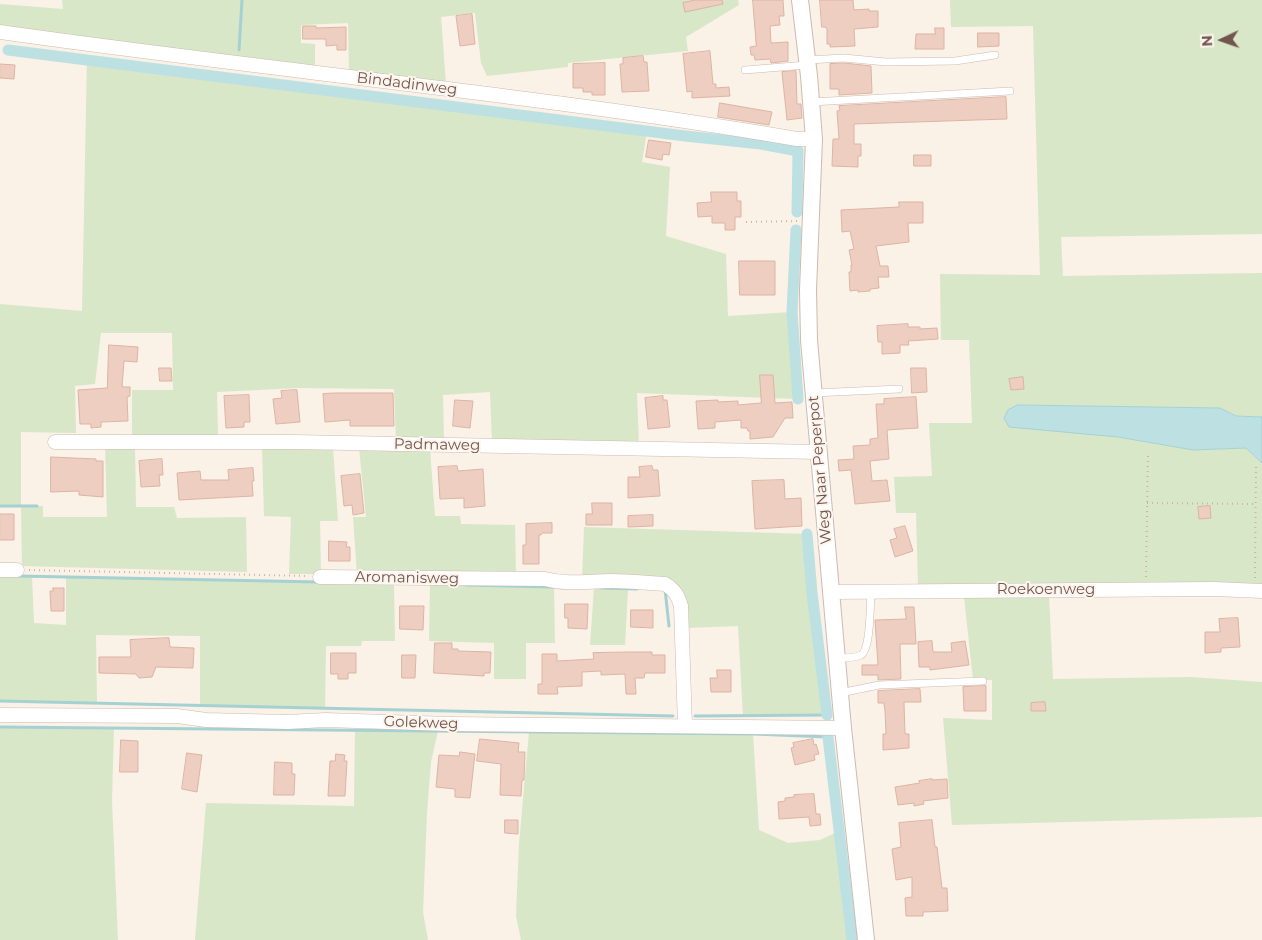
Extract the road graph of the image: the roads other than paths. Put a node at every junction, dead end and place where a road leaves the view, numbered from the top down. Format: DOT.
graph roads {
  1 [pos="800,0"];
  2 [pos="0,32"];
  3 [pos="995,55"];
  4 [pos="807,63"];
  5 [pos="745,70"];
  6 [pos="1010,91"];
  7 [pos="810,102"];
  8 [pos="814,139"];
  9 [pos="899,389"];
  10 [pos="814,393"];
  11 [pos="55,442"];
  12 [pos="819,452"];
  13 [pos="0,570"];
  14 [pos="17,570"];
  15 [pos="320,577"];
  16 [pos="1258,591"];
  17 [pos="831,592"];
  18 [pos="871,592"];
  19 [pos="837,658"];
  20 [pos="983,681"];
  21 [pos="840,693"];
  22 [pos="0,715"];
  23 [pos="685,726"];
  24 [pos="843,728"];
  25 [pos="866,940"];
  1 -- 4 [label="street, Weg Naar Peperpot"];
  2 -- 8 [label="street, Bindadinweg"];
  3 -- 4 [label="lane"];
  4 -- 5 [label="lane"];
  4 -- 7 [label="street, Weg Naar Peperpot"];
  6 -- 7 [label="lane"];
  7 -- 8 [label="street, Weg Naar Peperpot"];
  8 -- 10 [label="street, Weg Naar Peperpot"];
  9 -- 10 [label="lane"];
  10 -- 12 [label="street, Weg Naar Peperpot"];
  11 -- 12 [label="street, Padmaweg"];
  12 -- 17 [label="street, Weg Naar Peperpot"];
  13 -- 14 [label="street"];
  15 -- 23 [label="street, Aromanisweg"];
  16 -- 18 [label="street, Roekoenweg"];
  17 -- 18 [label="street, Roekoenweg"];
  17 -- 19 [label="street, Weg Naar Peperpot"];
  18 -- 19 [label="lane"];
  19 -- 21 [label="street, Weg Naar Peperpot"];
  20 -- 21 [label="lane"];
  21 -- 24 [label="street, Weg Naar Peperpot"];
  22 -- 23 [label="street, Golekweg"];
  23 -- 24 [label="street, Golekweg"];
  24 -- 25 [label="street, Weg Naar Peperpot"];
}
